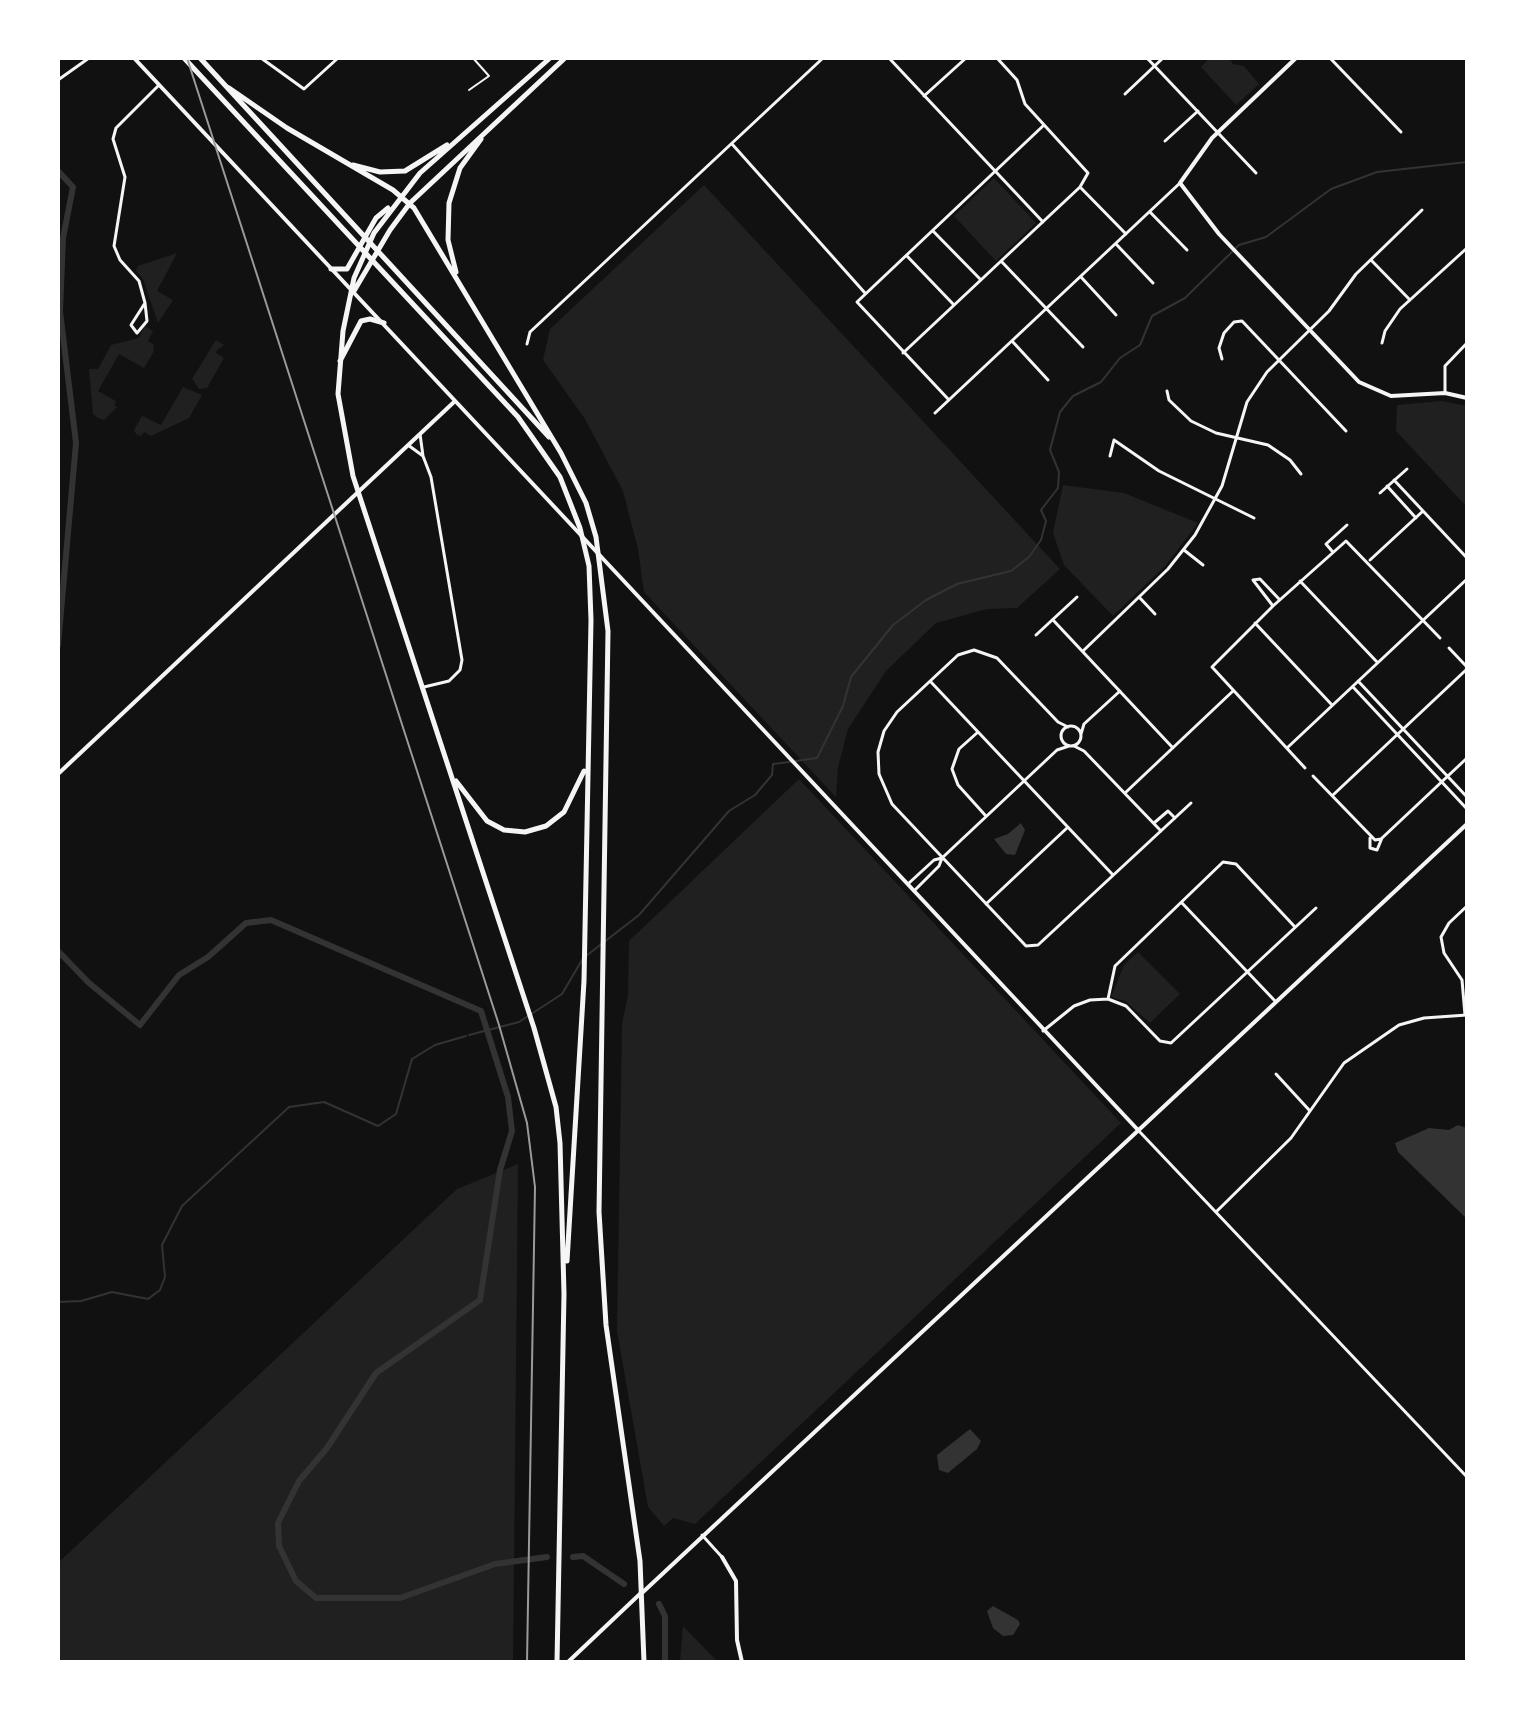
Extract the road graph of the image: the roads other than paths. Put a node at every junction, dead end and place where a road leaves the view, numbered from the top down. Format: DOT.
graph roads {
  1 [pos="89,58"];
  2 [pos="134,58"];
  3 [pos="184,58"];
  4 [pos="200,58"];
  5 [pos="261,58"];
  6 [pos="338,58"];
  7 [pos="473,58"];
  8 [pos="550,58"];
  9 [pos="565,58"];
  10 [pos="823,58"];
  11 [pos="889,58"];
  12 [pos="966,58"];
  13 [pos="997,58"];
  14 [pos="1147,58"];
  15 [pos="1163,58"];
  16 [pos="1296,58"];
  17 [pos="1330,58"];
  18 [pos="1155,66"];
  19 [pos="58,80"];
  20 [pos="159,85"];
  21 [pos="229,88"];
  22 [pos="469,90"];
  23 [pos="1125,94"];
  24 [pos="924,96"];
  25 [pos="493,110"];
  26 [pos="1198,111"];
  27 [pos="1044,125"];
  28 [pos="488,129"];
  29 [pos="1218,132"];
  30 [pos="1401,132"];
  31 [pos="1165,141"];
  32 [pos="732,144"];
  33 [pos="345,161"];
  34 [pos="995,171"];
  35 [pos="1256,173"];
  36 [pos="1180,183"];
  37 [pos="1080,187"];
  38 [pos="400,195"];
  39 [pos="410,203"];
  40 [pos="392,204"];
  41 [pos="1422,210"];
  42 [pos="1150,212"];
  43 [pos="1043,222"];
  44 [pos="933,230"];
  45 [pos="1126,234"];
  46 [pos="1116,244"];
  47 [pos="1467,248"];
  48 [pos="1187,250"];
  49 [pos="907,255"];
  50 [pos="1370,259"];
  51 [pos="1001,261"];
  52 [pos="331,269"];
  53 [pos="457,276"];
  54 [pos="1081,277"];
  55 [pos="981,280"];
  56 [pos="1153,283"];
  57 [pos="353,292"];
  58 [pos="866,293"];
  59 [pos="1410,300"];
  60 [pos="145,303"];
  61 [pos="954,305"];
  62 [pos="1046,309"];
  63 [pos="1116,315"];
  64 [pos="384,323"];
  65 [pos="1310,330"];
  66 [pos="1012,341"];
  67 [pos="1382,343"];
  68 [pos="1467,343"];
  69 [pos="527,344"];
  70 [pos="1083,347"];
  71 [pos="903,353"];
  72 [pos="1222,359"];
  73 [pos="1279,359"];
  74 [pos="339,362"];
  75 [pos="1048,380"];
  76 [pos="1167,391"];
  77 [pos="1445,393"];
  78 [pos="1467,398"];
  79 [pos="949,400"];
  80 [pos="454,402"];
  81 [pos="935,413"];
  82 [pos="1346,431"];
  83 [pos="420,434"];
  84 [pos="1236,437"];
  85 [pos="408,445"];
  86 [pos="561,453"];
  87 [pos="423,456"];
  88 [pos="1110,456"];
  89 [pos="1407,469"];
  90 [pos="1301,474"];
  91 [pos="1394,480"];
  92 [pos="1387,486"];
  93 [pos="359,492"];
  94 [pos="1380,493"];
  95 [pos="1216,499"];
  96 [pos="1423,511"];
  97 [pos="1254,518"];
  98 [pos="1416,518"];
  99 [pos="1347,525"];
  100 [pos="1184,550"];
  101 [pos="1332,551"];
  102 [pos="1467,558"];
  103 [pos="1369,561"];
  104 [pos="1203,565"];
  105 [pos="1467,579"];
  106 [pos="1300,581"];
  107 [pos="1077,597"];
  108 [pos="1139,597"];
  109 [pos="1279,600"];
  110 [pos="1273,606"];
  111 [pos="1155,614"];
  112 [pos="1053,620"];
  113 [pos="1423,620"];
  114 [pos="1255,623"];
  115 [pos="1036,635"];
  116 [pos="1440,638"];
  117 [pos="1449,648"];
  118 [pos="1083,651"];
  119 [pos="1378,664"];
  120 [pos="1467,668"];
  121 [pos="930,681"];
  122 [pos="1358,681"];
  123 [pos="424,687"];
  124 [pos="1353,687"];
  125 [pos="1120,691"];
  126 [pos="1233,691"];
  127 [pos="1333,706"];
  128 [pos="1058,722"];
  129 [pos="1084,724"];
  130 [pos="1071,727"];
  131 [pos="1404,729"];
  132 [pos="978,732"];
  133 [pos="1081,734"];
  134 [pos="1397,735"];
  135 [pos="1061,736"];
  136 [pos="1081,739"];
  137 [pos="1071,746"];
  138 [pos="1173,748"];
  139 [pos="1287,748"];
  140 [pos="1057,750"];
  141 [pos="1084,751"];
  142 [pos="1467,758"];
  143 [pos="586,762"];
  144 [pos="1305,768"];
  145 [pos="58,774"];
  146 [pos="452,776"];
  147 [pos="1313,776"];
  148 [pos="1448,776"];
  149 [pos="1024,780"];
  150 [pos="1442,782"];
  151 [pos="1125,793"];
  152 [pos="1332,796"];
  153 [pos="1467,797"];
  154 [pos="1191,803"];
  155 [pos="1467,809"];
  156 [pos="987,816"];
  157 [pos="1175,818"];
  158 [pos="1154,823"];
  159 [pos="1467,824"];
  160 [pos="1068,827"];
  161 [pos="1161,831"];
  162 [pos="1370,837"];
  163 [pos="1381,838"];
  164 [pos="942,858"];
  165 [pos="1113,875"];
  166 [pos="907,885"];
  167 [pos="913,892"];
  168 [pos="1181,902"];
  169 [pos="986,904"];
  170 [pos="1467,906"];
  171 [pos="1316,908"];
  172 [pos="1295,927"];
  173 [pos="1247,972"];
  174 [pos="1108,999"];
  175 [pos="1276,1002"];
  176 [pos="1466,1015"];
  177 [pos="1043,1031"];
  178 [pos="1276,1074"];
  179 [pos="1310,1111"];
  180 [pos="1138,1130"];
  181 [pos="1217,1211"];
  182 [pos="564,1294"];
  183 [pos="1467,1477"];
  184 [pos="702,1535"];
  185 [pos="722,1557"];
  186 [pos="643,1592"];
  187 [pos="557,1662"];
  188 [pos="568,1662"];
  189 [pos="644,1662"];
  190 [pos="742,1662"];
  1 -- 19 [label="street"];
  2 -- 20 [label="street"];
  3 -- 143 [label="highway"];
  4 -- 21 [label="highway"];
  5 -- 6 [label="street"];
  7 -- 22 [label="lane"];
  8 -- 25 [label="highway"];
  9 -- 28 [label="highway"];
  10 -- 32 [label="street"];
  11 -- 24 [label="street"];
  12 -- 24 [label="street"];
  13 -- 27 [label="street"];
  14 -- 18 [label="street"];
  15 -- 18 [label="street"];
  16 -- 29 [label="street"];
  17 -- 30 [label="street"];
  18 -- 23 [label="street"];
  18 -- 26 [label="street"];
  20 -- 52 [label="street"];
  20 -- 60 [label="street"];
  21 -- 33 [label="highway"];
  21 -- 86 [label="highway"];
  24 -- 34 [label="street"];
  25 -- 33 [label="highway"];
  25 -- 38 [label="highway"];
  26 -- 29 [label="street"];
  26 -- 31 [label="street"];
  27 -- 34 [label="street"];
  27 -- 37 [label="street"];
  28 -- 39 [label="highway"];
  28 -- 53 [label="highway"];
  29 -- 35 [label="street"];
  29 -- 36 [label="street"];
  32 -- 58 [label="street"];
  32 -- 69 [label="street"];
  33 -- 38 [label="highway"];
  34 -- 43 [label="street"];
  34 -- 44 [label="street"];
  36 -- 42 [label="street"];
  36 -- 65 [label="street"];
  37 -- 43 [label="street"];
  37 -- 45 [label="street"];
  38 -- 39 [label="highway"];
  38 -- 40 [label="highway"];
  39 -- 53 [label="highway"];
  39 -- 57 [label="highway"];
  40 -- 52 [label="highway"];
  40 -- 57 [label="highway"];
  41 -- 50 [label="street"];
  42 -- 45 [label="street"];
  42 -- 48 [label="street"];
  43 -- 51 [label="street"];
  44 -- 49 [label="street"];
  44 -- 55 [label="street"];
  45 -- 46 [label="street"];
  46 -- 54 [label="street"];
  46 -- 56 [label="street"];
  47 -- 59 [label="street"];
  49 -- 58 [label="street"];
  49 -- 61 [label="street"];
  50 -- 59 [label="street"];
  50 -- 65 [label="street"];
  51 -- 55 [label="street"];
  51 -- 62 [label="street"];
  52 -- 57 [label="street"];
  53 -- 86 [label="highway"];
  54 -- 62 [label="street"];
  54 -- 63 [label="street"];
  55 -- 61 [label="street"];
  57 -- 64 [label="street"];
  57 -- 74 [label="highway"];
  58 -- 71 [label="street"];
  59 -- 67 [label="street"];
  60 -- 60 [label="street"];
  61 -- 71 [label="street"];
  62 -- 66 [label="street"];
  62 -- 70 [label="street"];
  64 -- 74 [label="highway"];
  64 -- 80 [label="street"];
  65 -- 73 [label="street"];
  65 -- 77 [label="street"];
  66 -- 75 [label="street"];
  66 -- 79 [label="street"];
  68 -- 77 [label="street"];
  71 -- 79 [label="street"];
  72 -- 73 [label="street"];
  73 -- 82 [label="street"];
  73 -- 84 [label="street"];
  74 -- 93 [label="highway"];
  76 -- 84 [label="street"];
  77 -- 78 [label="street"];
  79 -- 81 [label="street"];
  80 -- 83 [label="street"];
  80 -- 166 [label="street"];
  83 -- 85 [label="street"];
  83 -- 87 [label="street"];
  84 -- 90 [label="street"];
  84 -- 95 [label="street"];
  85 -- 87 [label="street"];
  85 -- 93 [label="street"];
  86 -- 186 [label="highway"];
  87 -- 123 [label="street"];
  88 -- 95 [label="street"];
  89 -- 91 [label="street"];
  91 -- 92 [label="street"];
  91 -- 96 [label="street"];
  92 -- 94 [label="street"];
  92 -- 98 [label="street"];
  93 -- 123 [label="highway"];
  93 -- 145 [label="street"];
  95 -- 97 [label="street"];
  95 -- 100 [label="street"];
  96 -- 98 [label="street"];
  96 -- 102 [label="street"];
  98 -- 103 [label="street"];
  99 -- 101 [label="street"];
  100 -- 104 [label="street"];
  100 -- 108 [label="street"];
  101 -- 103 [label="street"];
  101 -- 106 [label="street"];
  103 -- 113 [label="street"];
  105 -- 113 [label="street"];
  106 -- 109 [label="street"];
  106 -- 119 [label="street"];
  107 -- 112 [label="street"];
  108 -- 111 [label="street"];
  108 -- 118 [label="street"];
  109 -- 110 [label="street"];
  109 -- 110 [label="street"];
  110 -- 114 [label="street"];
  112 -- 115 [label="street"];
  112 -- 118 [label="street"];
  113 -- 116 [label="street"];
  113 -- 119 [label="street"];
  114 -- 126 [label="street"];
  114 -- 127 [label="street"];
  117 -- 120 [label="street"];
  118 -- 125 [label="street"];
  119 -- 122 [label="street"];
  120 -- 131 [label="street"];
  121 -- 128 [label="street"];
  121 -- 132 [label="street"];
  121 -- 164 [label="street"];
  122 -- 124 [label="street"];
  122 -- 131 [label="street"];
  123 -- 146 [label="highway"];
  124 -- 127 [label="street"];
  124 -- 134 [label="street"];
  125 -- 129 [label="street"];
  125 -- 138 [label="street"];
  126 -- 138 [label="street"];
  126 -- 139 [label="street"];
  127 -- 139 [label="street"];
  128 -- 130 [label="street"];
  128 -- 135 [label="street"];
  129 -- 130 [label="street"];
  129 -- 133 [label="street"];
  130 -- 133 [label="street"];
  130 -- 135 [label="street"];
  131 -- 134 [label="street"];
  131 -- 148 [label="street"];
  132 -- 149 [label="street"];
  132 -- 156 [label="street"];
  133 -- 136 [label="street"];
  134 -- 150 [label="street"];
  134 -- 152 [label="street"];
  135 -- 137 [label="street"];
  135 -- 140 [label="street"];
  136 -- 137 [label="street"];
  136 -- 141 [label="street"];
  137 -- 140 [label="street"];
  137 -- 141 [label="street"];
  138 -- 151 [label="street"];
  139 -- 144 [label="street"];
  140 -- 149 [label="street"];
  141 -- 151 [label="street"];
  142 -- 148 [label="street"];
  143 -- 146 [label="highway"];
  143 -- 182 [label="highway"];
  146 -- 182 [label="highway"];
  147 -- 152 [label="street"];
  148 -- 150 [label="street"];
  148 -- 153 [label="street"];
  149 -- 156 [label="street"];
  149 -- 160 [label="street"];
  150 -- 155 [label="street"];
  150 -- 163 [label="street"];
  151 -- 158 [label="street"];
  152 -- 162 [label="street"];
  154 -- 157 [label="street"];
  156 -- 164 [label="street"];
  157 -- 158 [label="street"];
  157 -- 161 [label="street"];
  158 -- 161 [label="street"];
  159 -- 175 [label="street"];
  160 -- 165 [label="street"];
  160 -- 169 [label="street"];
  161 -- 165 [label="street"];
  162 -- 163 [label="street"];
  162 -- 163 [label="street"];
  164 -- 166 [label="street"];
  164 -- 167 [label="street"];
  164 -- 169 [label="street"];
  165 -- 169 [label="street"];
  166 -- 167 [label="street"];
  167 -- 177 [label="street"];
  168 -- 172 [label="street"];
  168 -- 173 [label="street"];
  168 -- 174 [label="street"];
  170 -- 176 [label="street"];
  171 -- 172 [label="street"];
  172 -- 173 [label="street"];
  173 -- 174 [label="street"];
  173 -- 175 [label="street"];
  174 -- 177 [label="street"];
  175 -- 180 [label="street"];
  176 -- 179 [label="street"];
  177 -- 180 [label="street"];
  178 -- 179 [label="street"];
  179 -- 181 [label="street"];
  180 -- 181 [label="street"];
  180 -- 184 [label="street"];
  181 -- 183 [label="street"];
  182 -- 187 [label="highway"];
  184 -- 185 [label="street"];
  184 -- 186 [label="street"];
  185 -- 190 [label="street"];
  186 -- 188 [label="street"];
  186 -- 189 [label="highway"];
}
